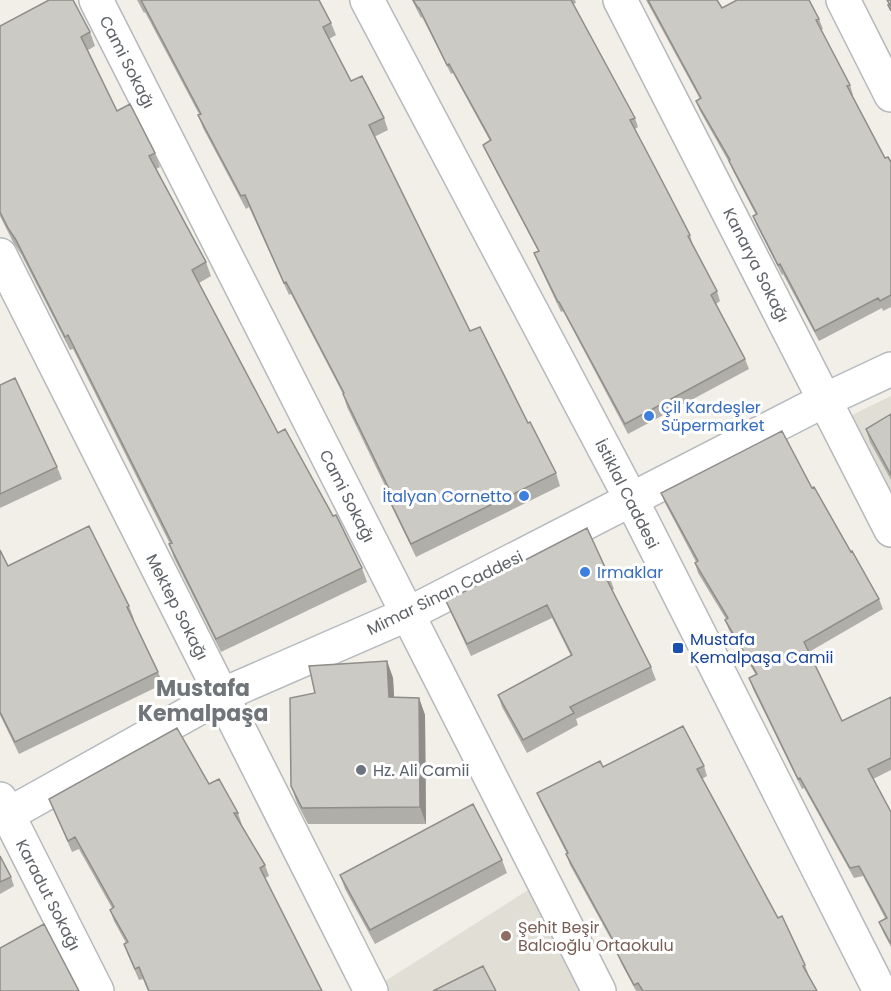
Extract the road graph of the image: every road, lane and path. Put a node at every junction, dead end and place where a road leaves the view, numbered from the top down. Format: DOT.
graph roads {
  1 [pos="96,0"];
  2 [pos="367,0"];
  3 [pos="620,0"];
  4 [pos="843,0"];
  5 [pos="891,96"];
  6 [pos="0,255"];
  7 [pos="891,369"];
  8 [pos="825,400"];
  9 [pos="631,499"];
  10 [pos="891,530"];
  11 [pos="408,614"];
  12 [pos="222,695"];
  13 [pos="3,811"];
  14 [pos="97,991"];
  15 [pos="370,991"];
  16 [pos="599,991"];
  17 [pos="880,991"];
  1 -- 11 [label="street, Cami Sokağı"];
  2 -- 9 [label="street, İstiklal Caddesi"];
  3 -- 8 [label="street, Kanarya Sokağı"];
  4 -- 5 [label="street"];
  6 -- 12 [label="street, Mektep Sokağı"];
  7 -- 8 [label="street, Mimar Sinan Caddesi"];
  8 -- 9 [label="street, Mimar Sinan Caddesi"];
  8 -- 10 [label="street, Kanarya Sokağı"];
  9 -- 11 [label="street, Mimar Sinan Caddesi"];
  9 -- 17 [label="street, İstiklal Caddesi"];
  11 -- 12 [label="street, Mimar Sinan Caddesi"];
  11 -- 16 [label="street, Cami Sokağı"];
  12 -- 13 [label="street, Mimar Sinan Caddesi"];
  12 -- 15 [label="street, Mektep Sokağı"];
  13 -- 14 [label="street, Karadut Sokağı"];
}
